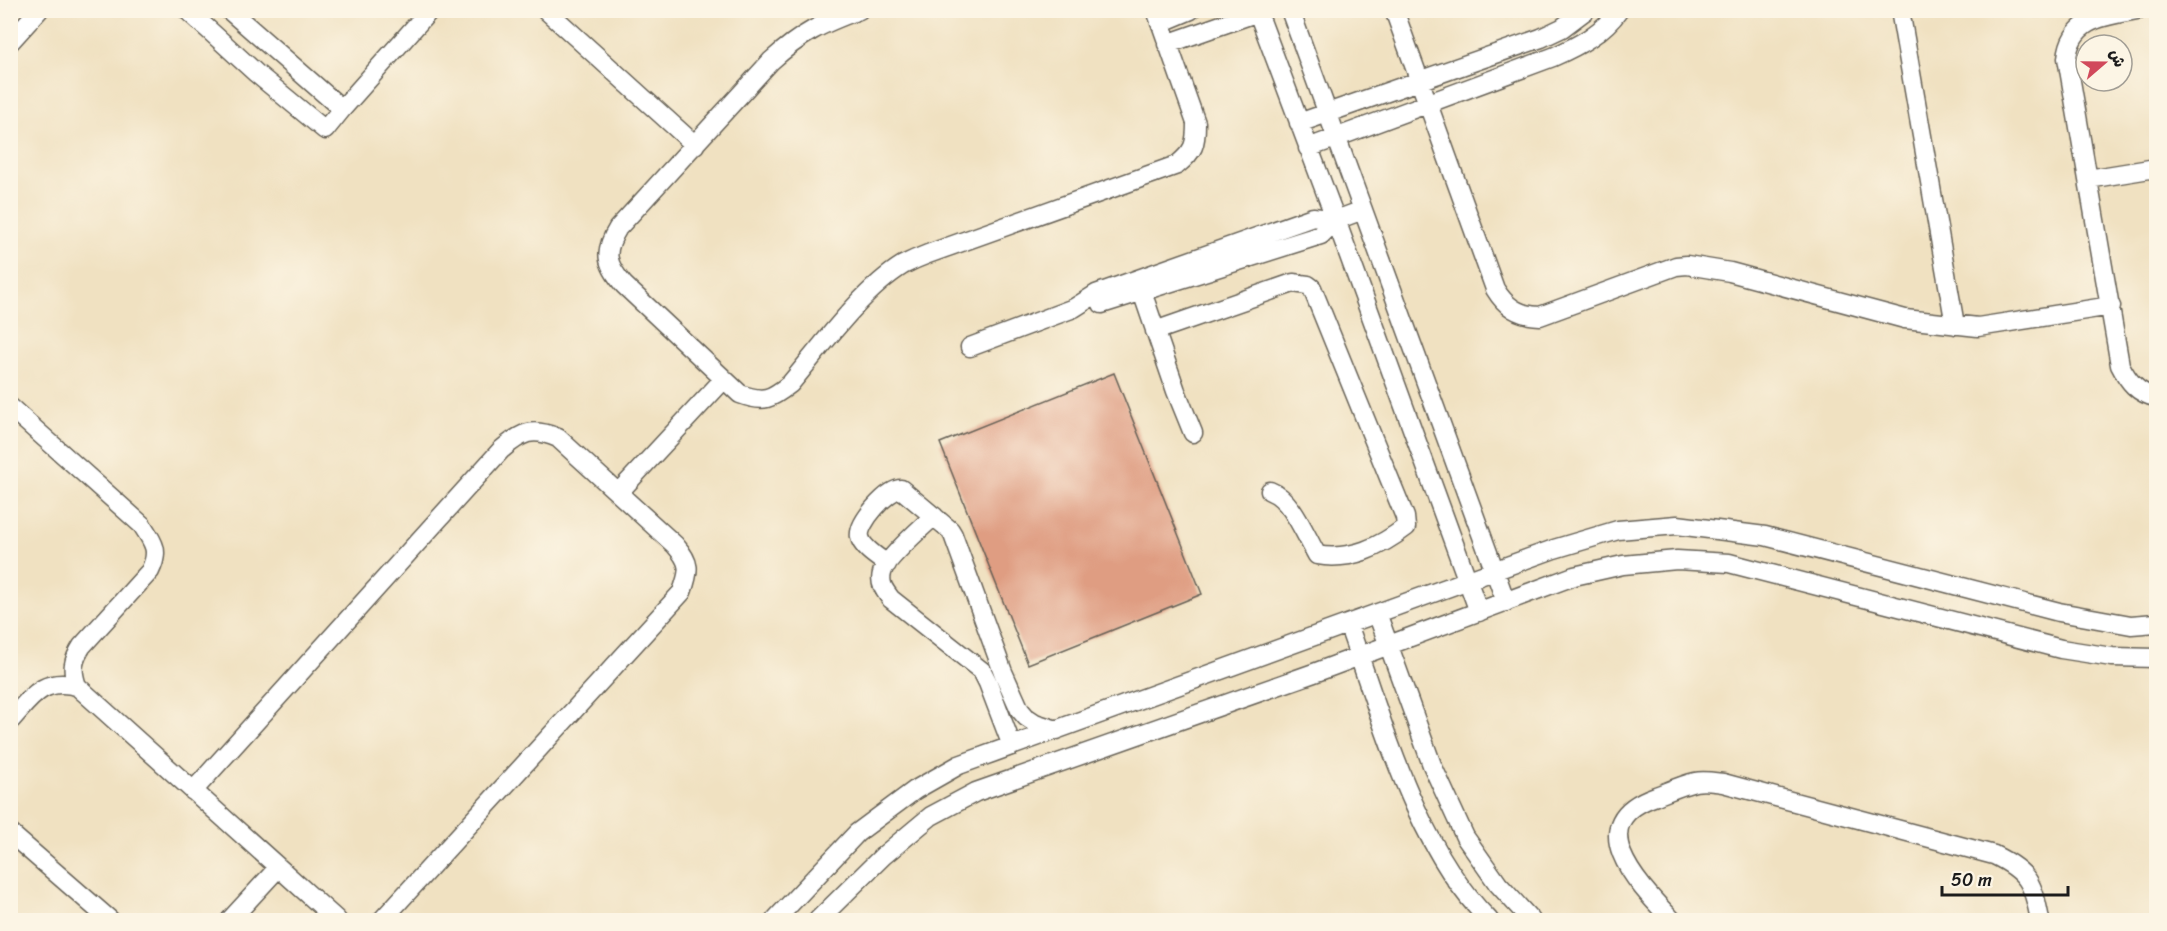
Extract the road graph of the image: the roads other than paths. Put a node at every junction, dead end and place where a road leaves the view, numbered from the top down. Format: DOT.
graph roads {
  1 [pos="39,10"];
  2 [pos="187,10"];
  3 [pos="229,10"];
  4 [pos="430,10"];
  5 [pos="546,10"];
  6 [pos="859,10"];
  7 [pos="1191,10"];
  8 [pos="1290,10"];
  9 [pos="1394,10"];
  10 [pos="1586,10"];
  11 [pos="1619,10"];
  12 [pos="1900,10"];
  13 [pos="2137,10"];
  14 [pos="1260,11"];
  15 [pos="1158,17"];
  16 [pos="10,42"];
  17 [pos="1167,44"];
  18 [pos="1419,81"];
  19 [pos="1428,104"];
  20 [pos="342,109"];
  21 [pos="1328,113"];
  22 [pos="1299,123"];
  23 [pos="1337,137"];
  24 [pos="694,145"];
  25 [pos="1308,148"];
  26 [pos="2157,168"];
  27 [pos="2088,179"];
  28 [pos="1363,210"];
  29 [pos="1336,220"];
  30 [pos="1139,286"];
  31 [pos="2110,306"];
  32 [pos="1955,325"];
  33 [pos="1155,331"];
  34 [pos="970,347"];
  35 [pos="724,379"];
  36 [pos="2157,397"];
  37 [pos="10,407"];
  38 [pos="1193,434"];
  39 [pos="1270,491"];
  40 [pos="619,492"];
  41 [pos="934,516"];
  42 [pos="887,564"];
  43 [pos="1495,570"];
  44 [pos="1467,580"];
  45 [pos="1506,602"];
  46 [pos="1479,612"];
  47 [pos="1377,613"];
  48 [pos="2157,623"];
  49 [pos="1348,624"];
  50 [pos="1389,646"];
  51 [pos="995,651"];
  52 [pos="1360,657"];
  53 [pos="2157,658"];
  54 [pos="974,663"];
  55 [pos="77,686"];
  56 [pos="10,721"];
  57 [pos="1057,730"];
  58 [pos="1012,746"];
  59 [pos="193,791"];
  60 [pos="10,833"];
  61 [pos="278,868"];
  62 [pos="110,921"];
  63 [pos="230,921"];
  64 [pos="337,921"];
  65 [pos="382,921"];
  66 [pos="775,921"];
  67 [pos="818,921"];
  68 [pos="1489,921"];
  69 [pos="1531,921"];
  70 [pos="1672,921"];
  71 [pos="2040,921"];
  1 -- 16 [label="street"];
  2 -- 20 [label="street"];
  3 -- 20 [label="street"];
  4 -- 20 [label="street"];
  5 -- 24 [label="street"];
  6 -- 24 [label="street"];
  7 -- 15 [label="street"];
  8 -- 21 [label="street"];
  9 -- 18 [label="street"];
  10 -- 18 [label="street"];
  11 -- 19 [label="street"];
  12 -- 32 [label="street"];
  13 -- 27 [label="street"];
  14 -- 17 [label="street"];
  14 -- 22 [label="street"];
  15 -- 17 [label="street"];
  17 -- 35 [label="street"];
  18 -- 19 [label="street"];
  18 -- 21 [label="street"];
  19 -- 23 [label="street"];
  19 -- 32 [label="street"];
  21 -- 22 [label="street"];
  21 -- 23 [label="street"];
  22 -- 25 [label="street"];
  23 -- 25 [label="street"];
  23 -- 28 [label="street"];
  24 -- 35 [label="street"];
  25 -- 29 [label="street"];
  26 -- 27 [label="street"];
  27 -- 31 [label="street"];
  28 -- 29 [label="street"];
  28 -- 43 [label="street"];
  29 -- 30 [label="street"];
  29 -- 44 [label="street"];
  30 -- 33 [label="street"];
  30 -- 34 [label="street"];
  31 -- 32 [label="street"];
  31 -- 36 [label="street"];
  33 -- 38 [label="street"];
  33 -- 39 [label="street"];
  35 -- 40 [label="street"];
  37 -- 55 [label="street"];
  40 -- 59 [label="street"];
  40 -- 65 [label="street"];
  41 -- 42 [label="street"];
  41 -- 42 [label="street"];
  41 -- 51 [label="street"];
  42 -- 54 [label="street"];
  43 -- 44 [label="street"];
  43 -- 45 [label="street"];
  43 -- 48 [label="street"];
  44 -- 46 [label="street"];
  44 -- 47 [label="street"];
  45 -- 46 [label="street"];
  45 -- 53 [label="street"];
  46 -- 50 [label="street"];
  47 -- 49 [label="street"];
  47 -- 50 [label="street"];
  49 -- 52 [label="street"];
  49 -- 57 [label="street"];
  50 -- 52 [label="street"];
  50 -- 69 [label="street"];
  51 -- 54 [label="street"];
  51 -- 57 [label="street"];
  52 -- 67 [label="street"];
  52 -- 68 [label="street"];
  54 -- 58 [label="street"];
  55 -- 56 [label="street"];
  55 -- 59 [label="street"];
  57 -- 58 [label="street"];
  58 -- 66 [label="street"];
  59 -- 61 [label="street"];
  60 -- 62 [label="street"];
  61 -- 63 [label="street"];
  61 -- 64 [label="street"];
  70 -- 71 [label="street"];
}
